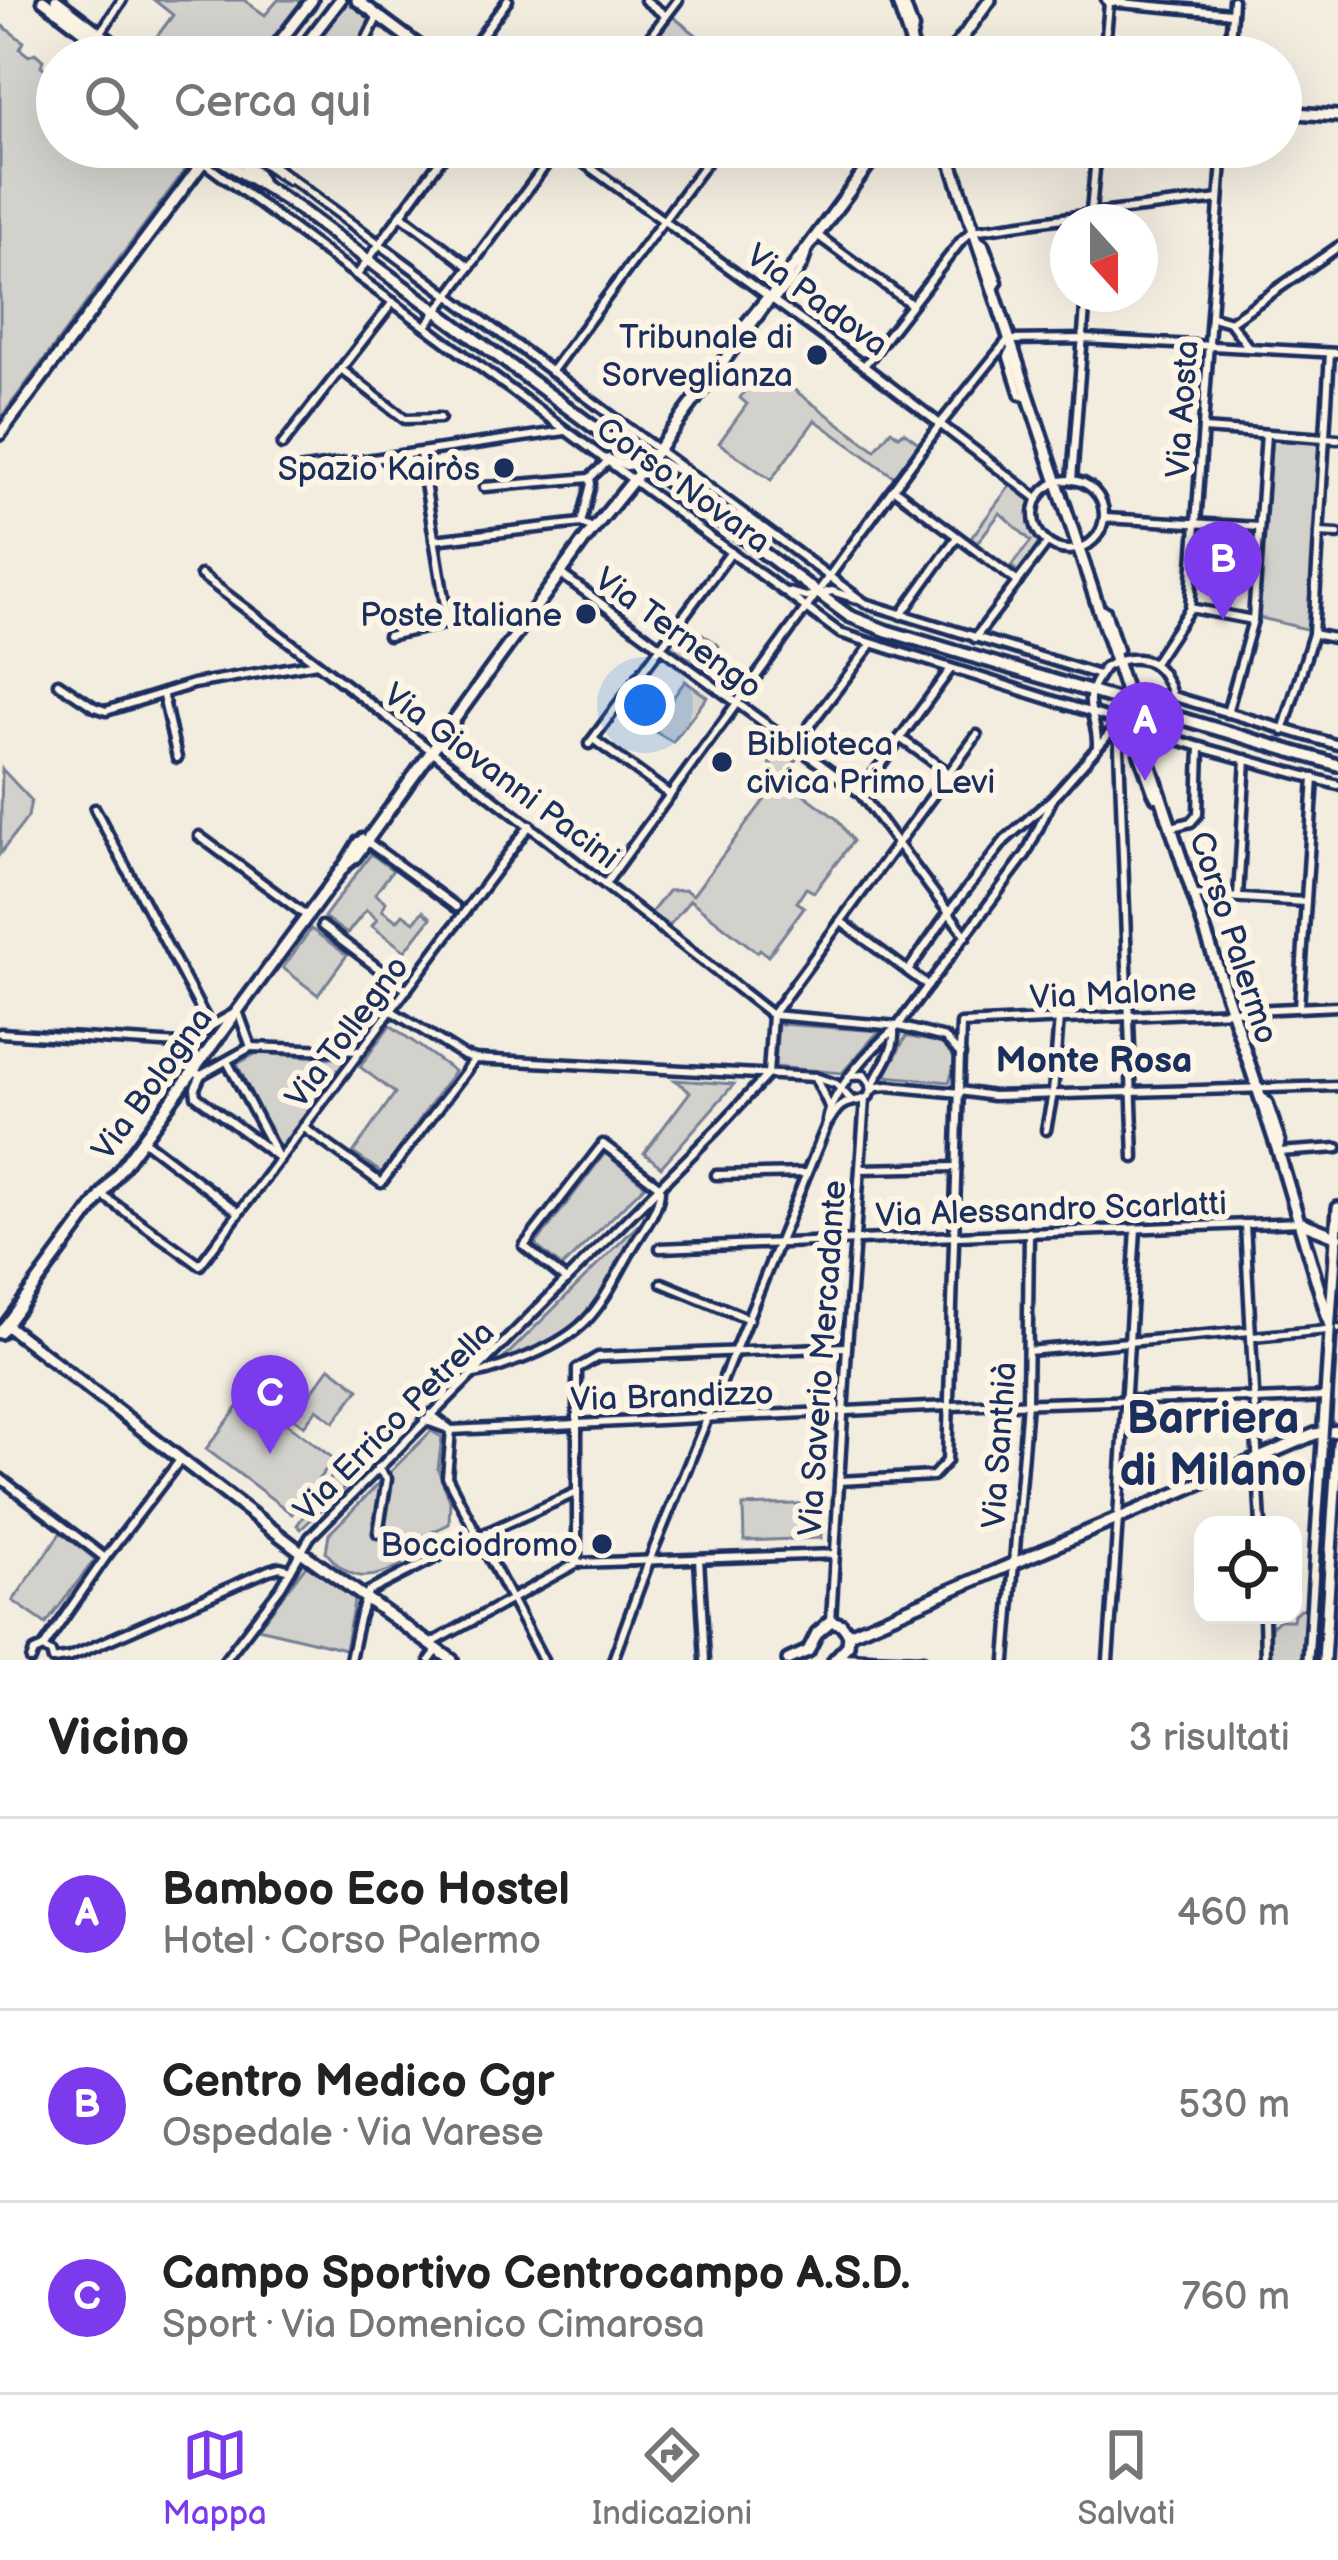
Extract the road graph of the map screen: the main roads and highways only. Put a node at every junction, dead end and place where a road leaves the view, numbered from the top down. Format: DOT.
graph roads {
  1 [pos="43,0"];
  2 [pos="56,0"];
  3 [pos="311,0"];
  4 [pos="340,0"];
  5 [pos="357,0"];
  6 [pos="900,0"];
  7 [pos="990,0"];
  8 [pos="98,36"];
  9 [pos="284,36"];
  10 [pos="312,36"];
  11 [pos="405,36"];
  12 [pos="909,36"];
  13 [pos="963,36"];
  14 [pos="1302,113"];
  15 [pos="1338,116"];
  16 [pos="195,168"];
  17 [pos="232,168"];
  18 [pos="251,168"];
  19 [pos="867,168"];
  20 [pos="953,168"];
  21 [pos="261,182"];
  22 [pos="0,434"];
  23 [pos="644,465"];
  24 [pos="1130,705"];
  25 [pos="1338,765"];
  26 [pos="1338,1208"];
  27 [pos="1300,1222"];
  28 [pos="1337,1237"];
  29 [pos="2,1326"];
  30 [pos="1334,1329"];
  31 [pos="1324,1431"];
  32 [pos="1338,1431"];
  33 [pos="1338,1443"];
  34 [pos="849,1634"];
  35 [pos="812,1656"];
  36 [pos="837,1659"];
  37 [pos="452,1660"];
  38 [pos="788,1660"];
  39 [pos="1309,1660"];
  40 [pos="1324,1660"];
  1 -- 8 [label="main road"];
  2 -- 8 [label="main road"];
  3 -- 9 [label="main road"];
  4 -- 10 [label="main road"];
  5 -- 11 [label="main road"];
  6 -- 12 [label="main road"];
  7 -- 13 [label="main road"];
  14 -- 15 [label="main road"];
  16 -- 22 [label="main road"];
  17 -- 21 [label="main road, Corso Novara"];
  18 -- 21 [label="main road, Corso Novara"];
  19 -- 23 [label="main road, Via Bologna"];
  20 -- 24 [label="main road, Corso Palermo"];
  21 -- 23 [label="main road, Corso Novara"];
  23 -- 24 [label="main road, Corso Novara"];
  23 -- 29 [label="main road, Via Bologna"];
  24 -- 25 [label="main road, Corso Novara"];
  24 -- 27 [label="main road, Corso Palermo"];
  26 -- 28 [label="main road"];
  27 -- 28 [label="main road"];
  27 -- 30 [label="main road, Corso Palermo"];
  28 -- 30 [label="main road"];
  29 -- 37 [label="main road"];
  30 -- 31 [label="main road"];
  31 -- 32 [label="main road"];
  31 -- 34 [label="main road"];
  31 -- 39 [label="main road"];
  33 -- 40 [label="main road"];
  34 -- 35 [label="main road"];
  34 -- 36 [label="main road"];
  35 -- 38 [label="main road"];
}
